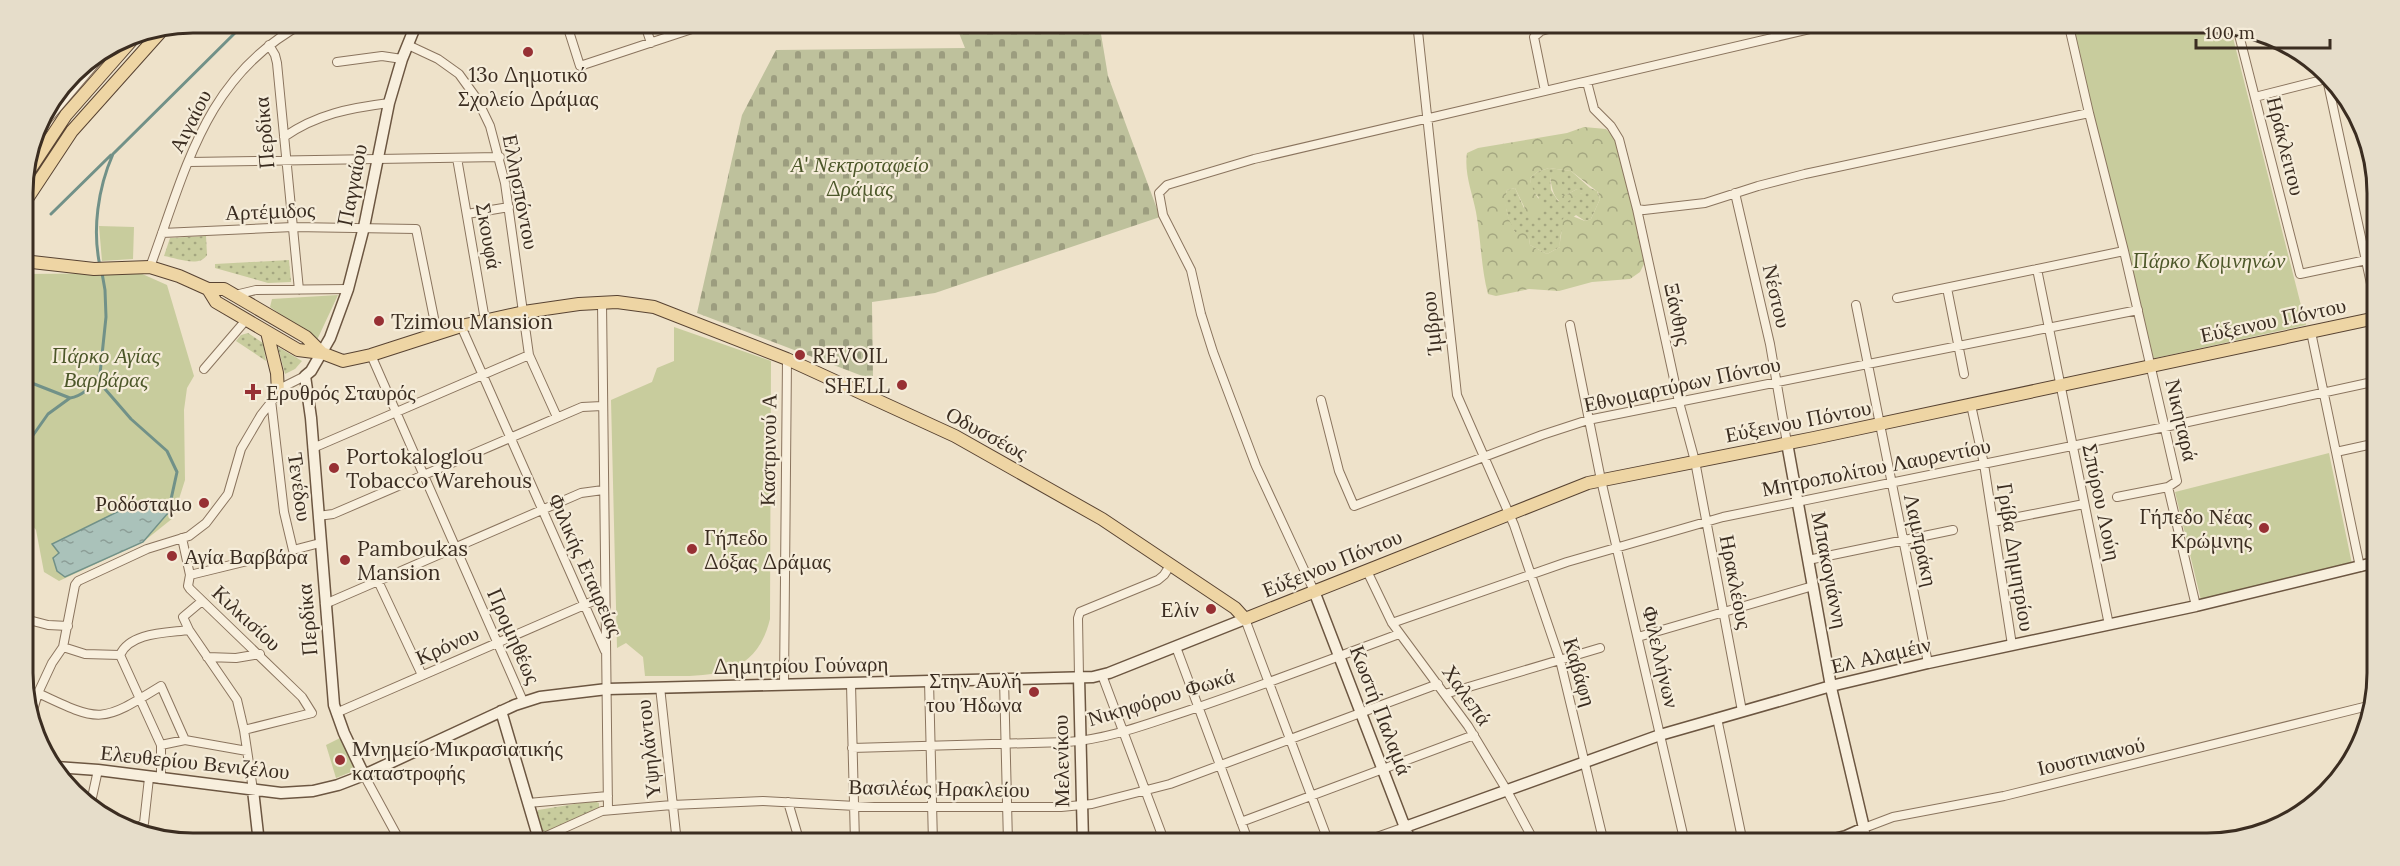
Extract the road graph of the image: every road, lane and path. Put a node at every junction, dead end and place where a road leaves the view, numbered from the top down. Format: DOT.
graph roads {
  1 [pos="288,33"];
  2 [pos="413,33"];
  3 [pos="570,33"];
  4 [pos="648,33"];
  5 [pos="681,33"];
  6 [pos="1418,33"];
  7 [pos="1539,33"];
  8 [pos="1794,33"];
  9 [pos="2070,33"];
  10 [pos="2239,36"];
  11 [pos="156,37"];
  12 [pos="651,43"];
  13 [pos="269,45"];
  14 [pos="408,45"];
  15 [pos="124,49"];
  16 [pos="402,59"];
  17 [pos="337,62"];
  18 [pos="2321,81"];
  19 [pos="1587,82"];
  20 [pos="1545,92"];
  21 [pos="2332,94"];
  22 [pos="2255,97"];
  23 [pos="389,103"];
  24 [pos="2088,113"];
  25 [pos="1427,118"];
  26 [pos="284,137"];
  27 [pos="500,157"];
  28 [pos="457,158"];
  29 [pos="377,159"];
  30 [pos="36,160"];
  31 [pos="286,160"];
  32 [pos="189,162"];
  33 [pos="33,190"];
  34 [pos="1735,193"];
  35 [pos="509,207"];
  36 [pos="1637,209"];
  37 [pos="466,214"];
  38 [pos="293,227"];
  39 [pos="364,227"];
  40 [pos="162,233"];
  41 [pos="2124,250"];
  42 [pos="2366,260"];
  43 [pos="33,262"];
  44 [pos="2367,265"];
  45 [pos="150,267"];
  46 [pos="2037,269"];
  47 [pos="1947,288"];
  48 [pos="208,289"];
  49 [pos="348,289"];
  50 [pos="299,290"];
  51 [pos="235,296"];
  52 [pos="1897,298"];
  53 [pos="602,303"];
  54 [pos="1856,305"];
  55 [pos="2138,310"];
  56 [pos="524,312"];
  57 [pos="246,320"];
  58 [pos="485,320"];
  59 [pos="2367,320"];
  60 [pos="1570,325"];
  61 [pos="461,326"];
  62 [pos="2048,328"];
  63 [pos="267,332"];
  64 [pos="2311,332"];
  65 [pos="437,333"];
  66 [pos="1958,345"];
  67 [pos="322,353"];
  68 [pos="371,355"];
  69 [pos="529,355"];
  70 [pos="787,359"];
  71 [pos="1868,364"];
  72 [pos="2151,366"];
  73 [pos="204,369"];
  74 [pos="1964,374"];
  75 [pos="482,375"];
  76 [pos="305,376"];
  77 [pos="1776,383"];
  78 [pos="2367,383"];
  79 [pos="2059,386"];
  80 [pos="2324,392"];
  81 [pos="275,396"];
  82 [pos="1321,400"];
  83 [pos="1679,402"];
  84 [pos="1971,405"];
  85 [pos="602,406"];
  86 [pos="396,412"];
  87 [pos="557,417"];
  88 [pos="1588,420"];
  89 [pos="1879,424"];
  90 [pos="2165,427"];
  91 [pos="510,438"];
  92 [pos="1787,443"];
  93 [pos="2367,445"];
  94 [pos="2072,446"];
  95 [pos="314,448"];
  96 [pos="2336,452"];
  97 [pos="1484,456"];
  98 [pos="1695,461"];
  99 [pos="1984,464"];
  100 [pos="424,475"];
  101 [pos="1601,480"];
  102 [pos="1891,483"];
  103 [pos="2169,487"];
  104 [pos="603,490"];
  105 [pos="2117,497"];
  106 [pos="1797,501"];
  107 [pos="2084,504"];
  108 [pos="542,510"];
  109 [pos="1509,513"];
  110 [pos="318,516"];
  111 [pos="1707,521"];
  112 [pos="1993,522"];
  113 [pos="1953,530"];
  114 [pos="182,538"];
  115 [pos="1903,540"];
  116 [pos="320,543"];
  117 [pos="456,547"];
  118 [pos="1617,547"];
  119 [pos="272,555"];
  120 [pos="1808,560"];
  121 [pos="1171,564"];
  122 [pos="2367,565"];
  123 [pos="2360,567"];
  124 [pos="1367,571"];
  125 [pos="1531,574"];
  126 [pos="190,575"];
  127 [pos="378,581"];
  128 [pos="1813,586"];
  129 [pos="1314,591"];
  130 [pos="605,596"];
  131 [pos="202,601"];
  132 [pos="326,604"];
  133 [pos="584,605"];
  134 [pos="2196,606"];
  135 [pos="1723,611"];
  136 [pos="1245,619"];
  137 [pos="33,621"];
  138 [pos="1392,623"];
  139 [pos="2109,625"];
  140 [pos="68,626"];
  141 [pos="189,630"];
  142 [pos="1400,634"];
  143 [pos="1638,637"];
  144 [pos="497,642"];
  145 [pos="2012,645"];
  146 [pos="63,647"];
  147 [pos="1176,647"];
  148 [pos="1600,648"];
  149 [pos="260,654"];
  150 [pos="606,654"];
  151 [pos="120,655"];
  152 [pos="1339,656"];
  153 [pos="207,657"];
  154 [pos="1560,660"];
  155 [pos="1928,663"];
  156 [pos="422,675"];
  157 [pos="1102,675"];
  158 [pos="1078,677"];
  159 [pos="1004,680"];
  160 [pos="929,681"];
  161 [pos="1268,682"];
  162 [pos="850,684"];
  163 [pos="1438,684"];
  164 [pos="784,686"];
  165 [pos="1831,686"];
  166 [pos="660,687"];
  167 [pos="607,689"];
  168 [pos="38,693"];
  169 [pos="1445,694"];
  170 [pos="140,698"];
  171 [pos="36,701"];
  172 [pos="523,701"];
  173 [pos="1198,707"];
  174 [pos="2363,707"];
  175 [pos="501,711"];
  176 [pos="1742,711"];
  177 [pos="1361,712"];
  178 [pos="336,713"];
  179 [pos="1717,718"];
  180 [pos="244,730"];
  181 [pos="1124,732"];
  182 [pos="1474,735"];
  183 [pos="1660,735"];
  184 [pos="1290,739"];
  185 [pos="185,740"];
  186 [pos="1080,741"];
  187 [pos="1005,743"];
  188 [pos="161,746"];
  189 [pos="931,746"];
  190 [pos="852,748"];
  191 [pos="248,751"];
  192 [pos="1585,760"];
  193 [pos="1220,765"];
  194 [pos="65,768"];
  195 [pos="1383,769"];
  196 [pos="98,770"];
  197 [pos="364,775"];
  198 [pos="149,778"];
  199 [pos="161,779"];
  200 [pos="1506,789"];
  201 [pos="253,790"];
  202 [pos="1146,792"];
  203 [pos="92,796"];
  204 [pos="608,796"];
  205 [pos="1311,796"];
  206 [pos="788,802"];
  207 [pos="528,803"];
  208 [pos="672,805"];
  209 [pos="854,806"];
  210 [pos="1082,806"];
  211 [pos="932,807"];
  212 [pos="1007,807"];
  213 [pos="608,810"];
  214 [pos="1241,822"];
  215 [pos="141,825"];
  216 [pos="1405,827"];
  217 [pos="1864,828"];
  218 [pos="258,833"];
  219 [pos="395,833"];
  220 [pos="535,833"];
  221 [pos="557,833"];
  222 [pos="676,833"];
  223 [pos="797,833"];
  224 [pos="855,833"];
  225 [pos="933,833"];
  226 [pos="1008,833"];
  227 [pos="1083,833"];
  228 [pos="1161,833"];
  229 [pos="1245,833"];
  230 [pos="1325,833"];
  231 [pos="1388,833"];
  232 [pos="1407,833"];
  233 [pos="1530,833"];
  234 [pos="1602,833"];
  235 [pos="1683,833"];
  236 [pos="1741,833"];
  237 [pos="1853,833"];
  238 [pos="1865,833"];
  1 -- 13 [label="street, Αιγαίου"];
  2 -- 14 [label="street, Παγγαίου"];
  3 -- 12 [label="street"];
  4 -- 12 [label="street"];
  5 -- 12 [label="street"];
  6 -- 25 [label="street, Ίμβρου"];
  7 -- 20 [label="street"];
  8 -- 19 [label="street"];
  9 -- 24 [label="street, Νικηταρά"];
  10 -- 22 [label="street, Ηράκλειτου"];
  11 -- 33 [label="main road"];
  13 -- 26 [label="street, Περδίκα"];
  13 -- 32 [label="street, Αιγαίου"];
  14 -- 16 [label="street, Παγγαίου"];
  14 -- 27 [label="street, Ελλησπόντου"];
  15 -- 30 [label="main road"];
  16 -- 17 [label="street"];
  16 -- 23 [label="street, Παγγαίου"];
  18 -- 22 [label="street"];
  19 -- 20 [label="street"];
  19 -- 36 [label="street, Ξάνθης"];
  20 -- 25 [label="street"];
  21 -- 42 [label="street"];
  22 -- 42 [label="street, Ηράκλειτου"];
  23 -- 26 [label="street"];
  23 -- 29 [label="street, Παγγαίου"];
  24 -- 34 [label="street"];
  24 -- 41 [label="street, Νικηταρά"];
  25 -- 97 [label="street, Ίμβρου"];
  25 -- 129 [label="street"];
  26 -- 31 [label="street, Περδίκα"];
  27 -- 28 [label="street"];
  27 -- 35 [label="street, Ελλησπόντου"];
  28 -- 29 [label="street"];
  28 -- 37 [label="street, Σκουφά"];
  29 -- 31 [label="street"];
  29 -- 39 [label="street, Παγγαίου"];
  31 -- 32 [label="street"];
  31 -- 38 [label="street, Περδίκα"];
  32 -- 40 [label="street, Αιγαίου"];
  34 -- 36 [label="street"];
  34 -- 77 [label="street, Νέστου"];
  35 -- 37 [label="street"];
  35 -- 56 [label="street, Ελλησπόντου"];
  36 -- 83 [label="street, Ξάνθης"];
  37 -- 58 [label="street, Σκουφά"];
  38 -- 39 [label="street, Αρτέμιδος"];
  38 -- 40 [label="street, Αρτέμιδος"];
  38 -- 50 [label="street, Περδίκα"];
  39 -- 49 [label="street, Παγγαίου"];
  39 -- 65 [label="street, Αρτέμιδος"];
  40 -- 45 [label="street, Αιγαίου"];
  41 -- 46 [label="street"];
  41 -- 55 [label="street, Νικηταρά"];
  42 -- 44 [label="street"];
  43 -- 45 [label="main road"];
  45 -- 48 [label="main road"];
  46 -- 47 [label="street"];
  46 -- 62 [label="street, Σπύρου Λούη"];
  47 -- 52 [label="street"];
  47 -- 66 [label="street"];
  48 -- 51 [label="main road"];
  48 -- 57 [label="main road, Οδυσσέως"];
  49 -- 50 [label="street"];
  49 -- 67 [label="street, Παγγαίου"];
  50 -- 51 [label="street"];
  51 -- 67 [label="main road"];
  53 -- 56 [label="main road, Οδυσσέως"];
  53 -- 70 [label="main road, Οδυσσέως"];
  53 -- 85 [label="street"];
  54 -- 71 [label="street, Λαμπράκη"];
  55 -- 62 [label="street, Εθνομαρτύρων Πόντου"];
  55 -- 72 [label="street, Νικηταρά"];
  56 -- 58 [label="main road, Οδυσσέως"];
  56 -- 69 [label="street, Ελλησπόντου"];
  57 -- 63 [label="main road, Οδυσσέως"];
  57 -- 73 [label="street"];
  58 -- 61 [label="main road, Οδυσσέως"];
  59 -- 64 [label="main road, Εύξεινου Πόντου"];
  60 -- 88 [label="street, Φιλελλήνων"];
  61 -- 65 [label="main road, Οδυσσέως"];
  61 -- 75 [label="street, Φιλικής Εταιρείας"];
  62 -- 66 [label="street, Εθνομαρτύρων Πόντου"];
  62 -- 79 [label="street, Σπύρου Λούη"];
  63 -- 67 [label="main road, Οδυσσέως"];
  63 -- 81 [label="main road"];
  64 -- 72 [label="main road, Εύξεινου Πόντου"];
  64 -- 80 [label="street"];
  65 -- 68 [label="main road, Οδυσσέως"];
  66 -- 71 [label="street, Εθνομαρτύρων Πόντου"];
  66 -- 74 [label="street"];
  67 -- 68 [label="main road, Οδυσσέως"];
  67 -- 76 [label="street"];
  68 -- 86 [label="street, Προμηθέως"];
  69 -- 75 [label="street"];
  69 -- 87 [label="street, Ελλησπόντου"];
  70 -- 121 [label="main road, Οδυσσέως"];
  70 -- 164 [label="street, Καστρινού Α"];
  71 -- 77 [label="street, Εθνομαρτύρων Πόντου"];
  71 -- 89 [label="street, Λαμπράκη"];
  72 -- 79 [label="main road, Εύξεινου Πόντου"];
  72 -- 90 [label="street, Νικηταρά"];
  75 -- 86 [label="street"];
  75 -- 91 [label="street, Φιλικής Εταιρείας"];
  76 -- 81 [label="street"];
  76 -- 95 [label="street, Περδίκα"];
  77 -- 83 [label="street, Εθνομαρτύρων Πόντου"];
  77 -- 92 [label="street, Νέστου"];
  78 -- 80 [label="street, Μητροπολίτου Λαυρεντίου"];
  79 -- 84 [label="main road, Εύξεινου Πόντου"];
  79 -- 94 [label="street, Σπύρου Λούη"];
  80 -- 90 [label="street, Μητροπολίτου Λαυρεντίου"];
  80 -- 96 [label="street"];
  81 -- 114 [label="street"];
  81 -- 116 [label="street, Τενέδου"];
  82 -- 97 [label="street, Εθνομαρτύρων Πόντου"];
  83 -- 88 [label="street, Εθνομαρτύρων Πόντου"];
  83 -- 98 [label="street, Ξάνθης"];
  84 -- 89 [label="main road, Εύξεινου Πόντου"];
  84 -- 99 [label="street, Γρίβα Δημητρίου"];
  85 -- 87 [label="street"];
  85 -- 104 [label="street"];
  86 -- 95 [label="street"];
  86 -- 100 [label="street, Προμηθέως"];
  87 -- 91 [label="street"];
  88 -- 97 [label="street, Εθνομαρτύρων Πόντου"];
  88 -- 101 [label="street, Φιλελλήνων"];
  89 -- 92 [label="main road, Εύξεινου Πόντου"];
  89 -- 102 [label="street, Λαμπράκη"];
  90 -- 94 [label="street, Μητροπολίτου Λαυρεντίου"];
  90 -- 103 [label="street, Νικηταρά"];
  91 -- 100 [label="street"];
  91 -- 108 [label="street, Φιλικής Εταιρείας"];
  92 -- 98 [label="main road, Εύξεινου Πόντου"];
  92 -- 106 [label="street, Μπακογιάννη"];
  93 -- 96 [label="street"];
  94 -- 99 [label="street, Μητροπολίτου Λαυρεντίου"];
  94 -- 107 [label="street, Σπύρου Λούη"];
  95 -- 110 [label="street, Περδίκα"];
  96 -- 123 [label="street"];
  97 -- 109 [label="street, Ίμβρου"];
  98 -- 101 [label="main road, Εύξεινου Πόντου"];
  98 -- 111 [label="street, Ηρακλέους"];
  99 -- 102 [label="street, Μητροπολίτου Λαυρεντίου"];
  99 -- 112 [label="street, Γρίβα Δημητρίου"];
  100 -- 110 [label="street"];
  100 -- 117 [label="street, Προμηθέως"];
  101 -- 109 [label="main road, Εύξεινου Πόντου"];
  101 -- 118 [label="street, Φιλελλήνων"];
  102 -- 106 [label="street, Μητροπολίτου Λαυρεντίου"];
  102 -- 115 [label="street, Λαμπράκη"];
  103 -- 105 [label="street"];
  103 -- 134 [label="street, Νικηταρά"];
  104 -- 108 [label="street"];
  104 -- 130 [label="street"];
  106 -- 111 [label="street, Μητροπολίτου Λαυρεντίου"];
  106 -- 120 [label="street, Μπακογιάννη"];
  107 -- 112 [label="street"];
  107 -- 139 [label="street, Σπύρου Λούη"];
  108 -- 117 [label="street"];
  108 -- 133 [label="street, Φιλικής Εταιρείας"];
  109 -- 124 [label="main road, Εύξεινου Πόντου"];
  109 -- 125 [label="street, Καβάφη"];
  110 -- 116 [label="street, Περδίκα"];
  111 -- 118 [label="street, Μητροπολίτου Λαυρεντίου"];
  111 -- 135 [label="street, Ηρακλέους"];
  112 -- 145 [label="street, Γρίβα Δημητρίου"];
  113 -- 115 [label="street"];
  114 -- 126 [label="street, Κιλκισίου"];
  114 -- 140 [label="street"];
  115 -- 120 [label="street"];
  115 -- 155 [label="street, Λαμπράκη"];
  116 -- 132 [label="street, Περδίκα"];
  117 -- 127 [label="street"];
  117 -- 144 [label="street, Προμηθέως"];
  118 -- 125 [label="street, Μητροπολίτου Λαυρεντίου"];
  118 -- 143 [label="street, Φιλελλήνων"];
  119 -- 126 [label="street"];
  120 -- 128 [label="street, Μπακογιάννη"];
  121 -- 136 [label="main road, Οδυσσέως"];
  121 -- 158 [label="street"];
  122 -- 123 [label="street, Ελ Αλαμέιν"];
  123 -- 134 [label="street, Ελ Αλαμέιν"];
  124 -- 129 [label="main road, Εύξεινου Πόντου"];
  124 -- 138 [label="street, Χαλεπά"];
  125 -- 138 [label="street, Μητροπολίτου Λαυρεντίου"];
  125 -- 154 [label="street, Καβάφη"];
  126 -- 131 [label="street, Κιλκισίου"];
  127 -- 132 [label="street"];
  127 -- 156 [label="street"];
  128 -- 135 [label="street"];
  128 -- 165 [label="street, Μπακογιάννη"];
  129 -- 136 [label="main road, Εύξεινου Πόντου"];
  129 -- 152 [label="street, Κωστή Παλαμά"];
  130 -- 133 [label="street, Κρόνου"];
  130 -- 150 [label="street"];
  131 -- 141 [label="street"];
  131 -- 149 [label="street, Κιλκισίου"];
  132 -- 178 [label="street, Περδίκα"];
  133 -- 144 [label="street, Κρόνου"];
  133 -- 150 [label="street, Φιλικής Εταιρείας"];
  134 -- 139 [label="street, Ελ Αλαμέιν"];
  135 -- 143 [label="street"];
  135 -- 176 [label="street, Ηρακλέους"];
  136 -- 147 [label="street, Δημητρίου Γούναρη"];
  136 -- 161 [label="street"];
  137 -- 140 [label="street"];
  138 -- 142 [label="street, Χαλεπά"];
  139 -- 145 [label="street, Ελ Αλαμέιν"];
  140 -- 146 [label="street"];
  141 -- 151 [label="street"];
  141 -- 153 [label="street"];
  142 -- 152 [label="street, Νικηφόρου Φωκά"];
  142 -- 163 [label="street, Χαλεπά"];
  143 -- 183 [label="street, Φιλελλήνων"];
  144 -- 156 [label="street, Κρόνου"];
  144 -- 172 [label="street, Προμηθέως"];
  145 -- 155 [label="street, Ελ Αλαμέιν"];
  146 -- 151 [label="street"];
  146 -- 168 [label="street"];
  147 -- 157 [label="street, Δημητρίου Γούναρη"];
  147 -- 173 [label="street"];
  148 -- 154 [label="street"];
  149 -- 153 [label="street"];
  149 -- 180 [label="street, Κιλκισίου"];
  150 -- 167 [label="street"];
  151 -- 170 [label="street"];
  152 -- 161 [label="street, Νικηφόρου Φωκά"];
  152 -- 177 [label="street, Κωστή Παλαμά"];
  153 -- 180 [label="street"];
  154 -- 169 [label="street"];
  154 -- 192 [label="street, Καβάφη"];
  155 -- 165 [label="street, Ελ Αλαμέιν"];
  156 -- 178 [label="street, Κρόνου"];
  157 -- 158 [label="street, Δημητρίου Γούναρη"];
  157 -- 181 [label="street"];
  158 -- 159 [label="street, Δημητρίου Γούναρη"];
  158 -- 186 [label="street, Μελενίκου"];
  159 -- 160 [label="street, Δημητρίου Γούναρη"];
  159 -- 187 [label="street"];
  160 -- 162 [label="street, Δημητρίου Γούναρη"];
  160 -- 189 [label="street"];
  161 -- 173 [label="street, Νικηφόρου Φωκά"];
  161 -- 184 [label="street"];
  162 -- 164 [label="street, Δημητρίου Γούναρη"];
  162 -- 190 [label="street"];
  163 -- 169 [label="street, Χαλεπά"];
  163 -- 177 [label="street, Βασιλέως Ηρακλείου"];
  164 -- 166 [label="street, Δημητρίου Γούναρη"];
  165 -- 176 [label="street, Ελ Αλαμέιν"];
  165 -- 217 [label="street, Μπακογιάννη"];
  166 -- 167 [label="street, Δημητρίου Γούναρη"];
  166 -- 208 [label="street, Υψηλάντου"];
  167 -- 172 [label="street, Δημητρίου Γούναρη"];
  167 -- 204 [label="street"];
  168 -- 170 [label="street"];
  168 -- 171 [label="street"];
  169 -- 182 [label="street, Χαλεπά"];
  170 -- 185 [label="street"];
  170 -- 188 [label="street"];
  172 -- 175 [label="street, Δημητρίου Γούναρη"];
  173 -- 181 [label="street, Νικηφόρου Φωκά"];
  173 -- 193 [label="street"];
  174 -- 217 [label="street, Ιουστινιανού"];
  175 -- 197 [label="street, Δημητρίου Γούναρη"];
  175 -- 207 [label="street"];
  176 -- 179 [label="street, Ελ Αλαμέιν"];
  177 -- 184 [label="street, Βασιλέως Ηρακλείου"];
  177 -- 195 [label="street, Κωστή Παλαμά"];
  178 -- 197 [label="street, Περδίκα"];
  179 -- 183 [label="street, Ελ Αλαμέιν"];
  179 -- 236 [label="street"];
  180 -- 191 [label="street"];
  181 -- 186 [label="street, Νικηφόρου Φωκά"];
  181 -- 202 [label="street"];
  182 -- 195 [label="street"];
  182 -- 200 [label="street, Χαλεπά"];
  183 -- 192 [label="street, Ελ Αλαμέιν"];
  183 -- 235 [label="street, Φιλελλήνων"];
  184 -- 193 [label="street, Βασιλέως Ηρακλείου"];
  184 -- 205 [label="street"];
  185 -- 188 [label="street"];
  185 -- 191 [label="street"];
  186 -- 187 [label="street, Νικηφόρου Φωκά"];
  186 -- 210 [label="street, Μελενίκου"];
  187 -- 189 [label="street, Νικηφόρου Φωκά"];
  187 -- 212 [label="street"];
  188 -- 199 [label="street"];
  189 -- 190 [label="street, Νικηφόρου Φωκά"];
  189 -- 211 [label="street"];
  190 -- 209 [label="street"];
  191 -- 201 [label="street"];
  192 -- 200 [label="street, Ελ Αλαμέιν"];
  192 -- 234 [label="street, Καβάφη"];
  193 -- 202 [label="street, Βασιλέως Ηρακλείου"];
  193 -- 214 [label="street"];
  194 -- 196 [label="street, Ελευθερίου Βενιζέλου"];
  195 -- 205 [label="street"];
  195 -- 216 [label="street, Κωστή Παλαμά"];
  196 -- 198 [label="street, Ελευθερίου Βενιζέλου"];
  196 -- 203 [label="street"];
  197 -- 201 [label="street, Ελευθερίου Βενιζέλου"];
  197 -- 219 [label="street"];
  198 -- 199 [label="street, Ελευθερίου Βενιζέλου"];
  198 -- 215 [label="street"];
  199 -- 201 [label="street, Ελευθερίου Βενιζέλου"];
  200 -- 216 [label="street, Ελ Αλαμέιν"];
  200 -- 233 [label="street, Χαλεπά"];
  201 -- 218 [label="street"];
  202 -- 210 [label="street, Βασιλέως Ηρακλείου"];
  202 -- 228 [label="street"];
  204 -- 207 [label="street"];
  204 -- 213 [label="street"];
  205 -- 214 [label="street"];
  205 -- 230 [label="street"];
  206 -- 208 [label="street, Βασιλέως Ηρακλείου"];
  206 -- 209 [label="street, Βασιλέως Ηρακλείου"];
  206 -- 223 [label="street"];
  207 -- 220 [label="street"];
  208 -- 213 [label="street, Βασιλέως Ηρακλείου"];
  208 -- 222 [label="street, Υψηλάντου"];
  209 -- 211 [label="street, Βασιλέως Ηρακλείου"];
  209 -- 224 [label="street"];
  210 -- 212 [label="street, Βασιλέως Ηρακλείου"];
  210 -- 227 [label="street, Μελενίκου"];
  211 -- 212 [label="street, Βασιλέως Ηρακλείου"];
  211 -- 225 [label="street"];
  212 -- 226 [label="street"];
  213 -- 221 [label="street, Βασιλέως Ηρακλείου"];
  214 -- 229 [label="street"];
  216 -- 231 [label="street"];
  216 -- 232 [label="street, Κωστή Παλαμά"];
  217 -- 237 [label="street, Ιουστινιανού"];
  217 -- 238 [label="street, Μπακογιάννη"];
}
